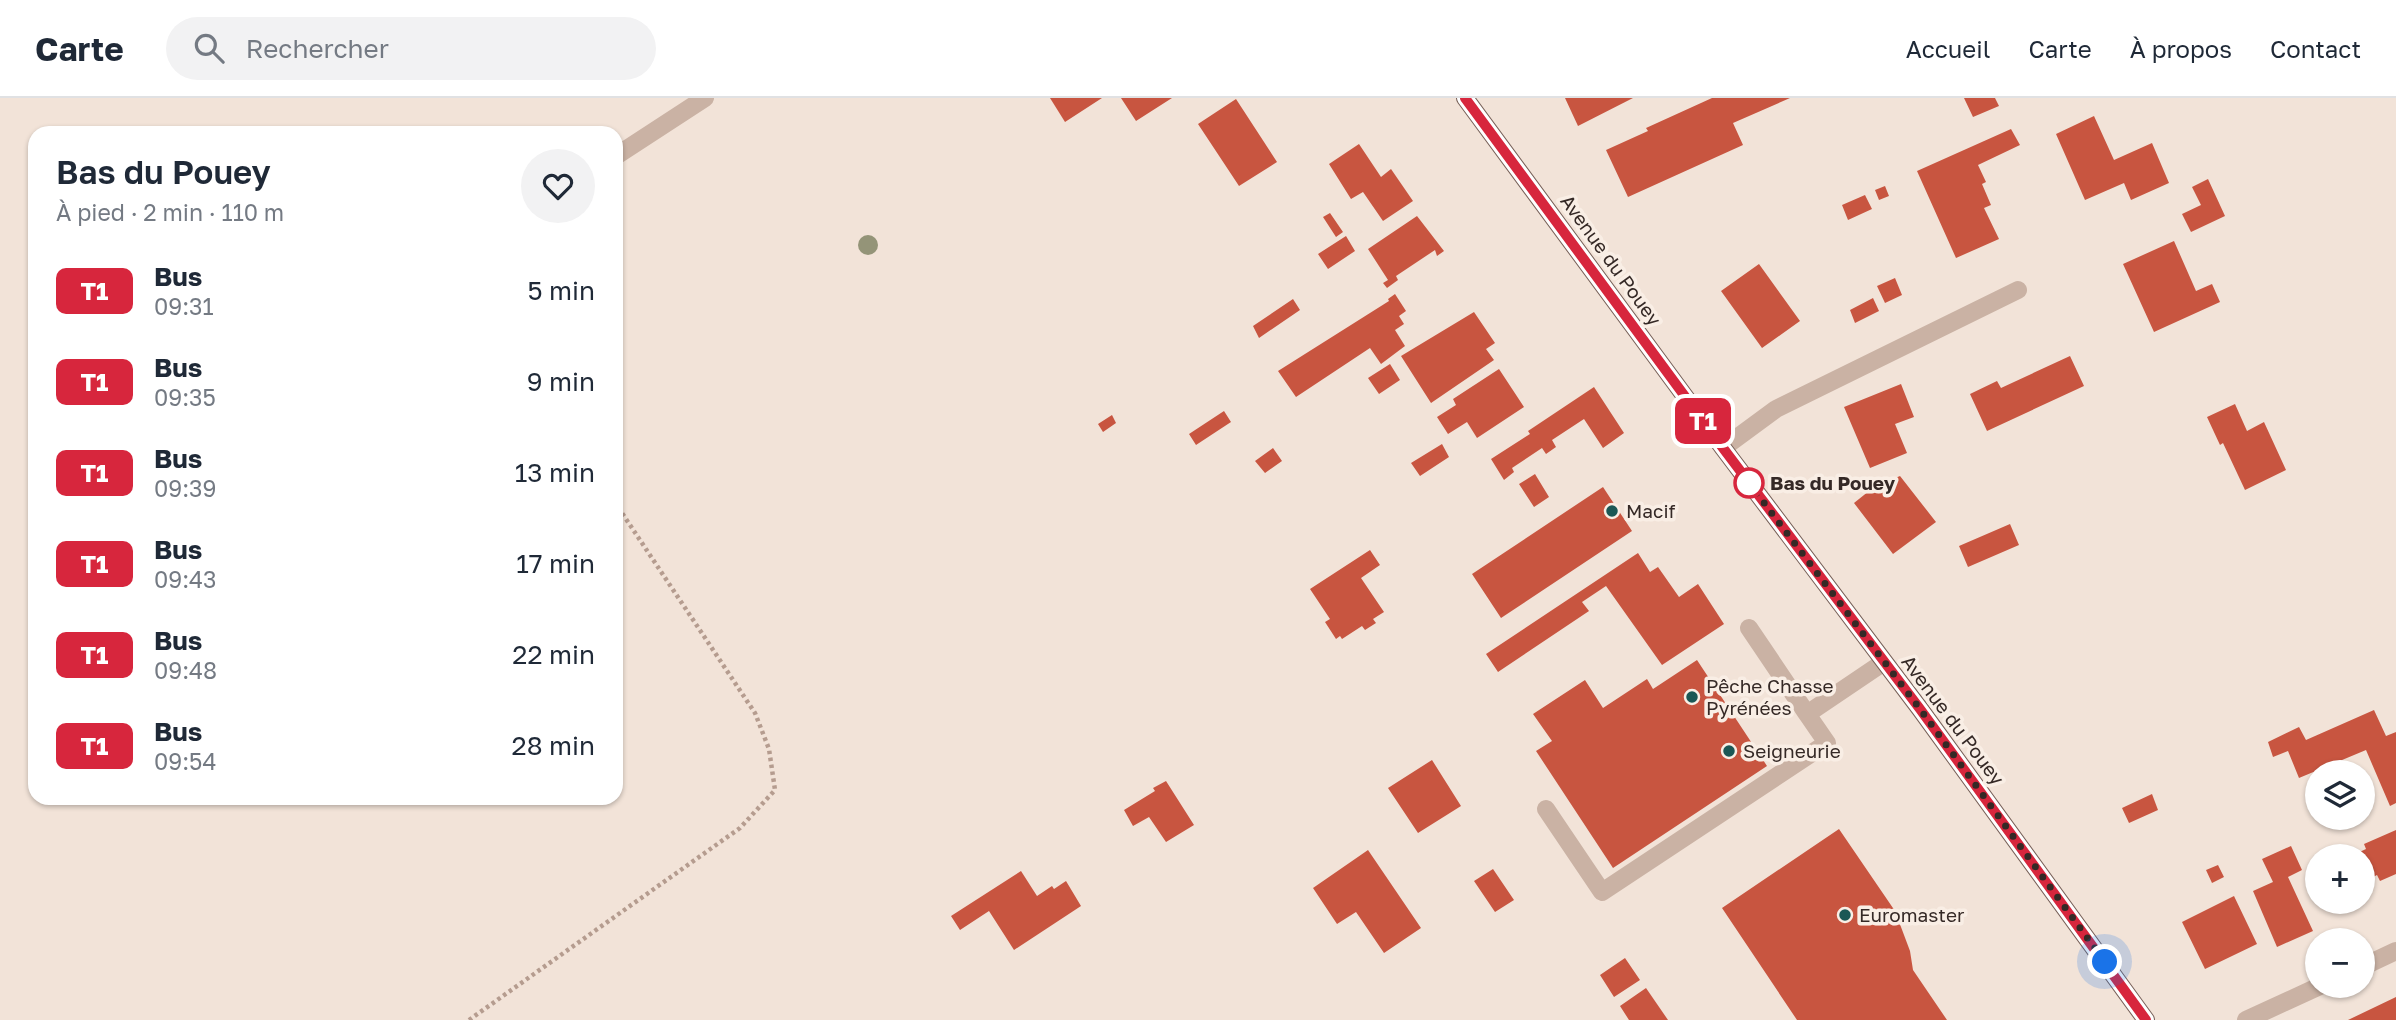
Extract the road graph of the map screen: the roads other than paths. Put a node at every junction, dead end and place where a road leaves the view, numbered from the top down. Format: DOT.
graph roads {
  1 [pos="705,98"];
  2 [pos="1465,98"];
  3 [pos="623,151"];
  4 [pos="2018,290"];
  5 [pos="1723,448"];
  6 [pos="1749,628"];
  7 [pos="1884,662"];
  8 [pos="1807,714"];
  9 [pos="1546,809"];
  10 [pos="2396,951"];
  11 [pos="2375,961"];
  12 [pos="2305,993"];
  13 [pos="2146,1020"];
  14 [pos="2246,1020"];
  1 -- 3 [label="street"];
  2 -- 5 [label="main road, Avenue du Pouey"];
  4 -- 5 [label="street"];
  5 -- 7 [label="main road, Avenue du Pouey"];
  6 -- 8 [label="street"];
  7 -- 8 [label="street"];
  7 -- 13 [label="main road, Avenue du Pouey"];
  8 -- 9 [label="street"];
  10 -- 11 [label="street"];
  12 -- 14 [label="street"];
}
